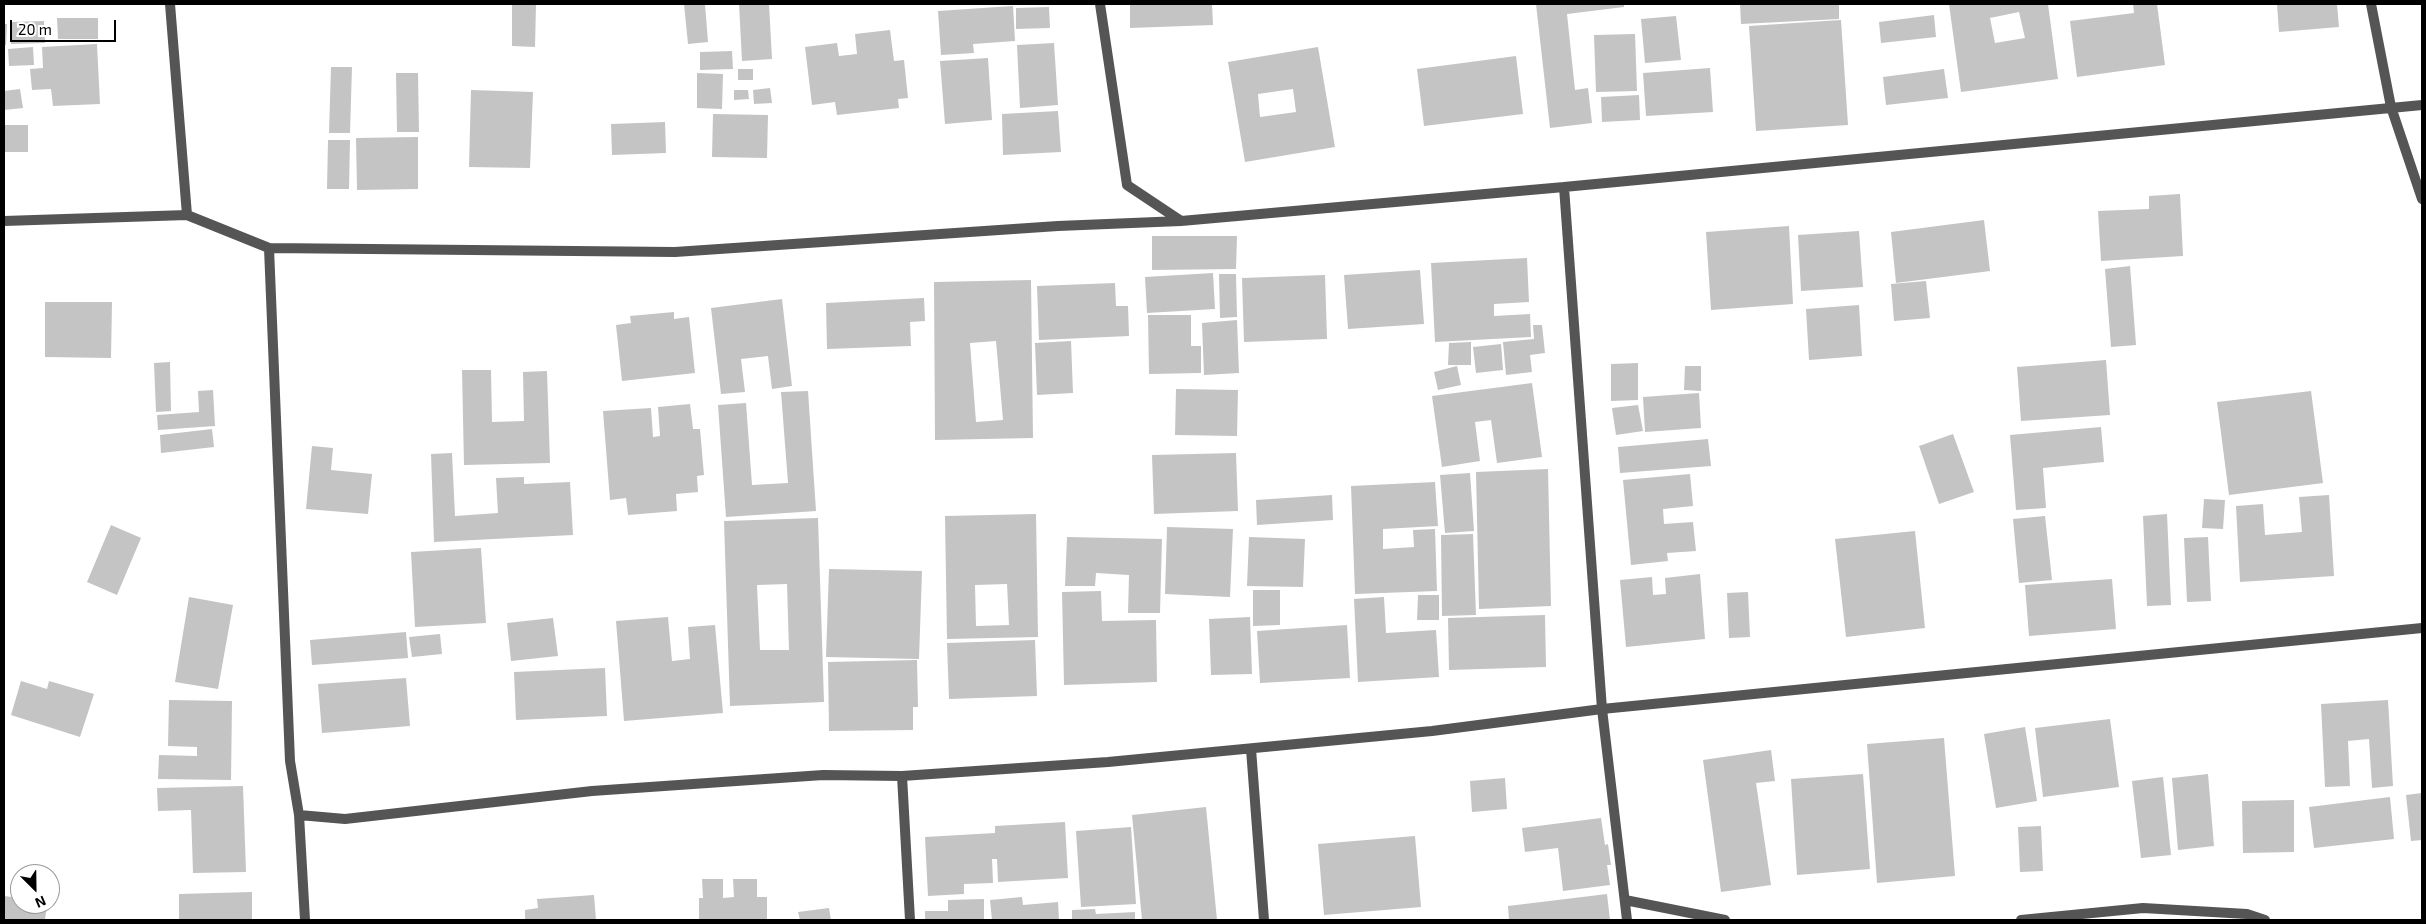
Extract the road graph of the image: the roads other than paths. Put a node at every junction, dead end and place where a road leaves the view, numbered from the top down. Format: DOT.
graph roads {
  1 [pos="170,4"];
  2 [pos="1100,4"];
  3 [pos="2372,4"];
  4 [pos="2422,105"];
  5 [pos="2391,107"];
  6 [pos="1564,187"];
  7 [pos="2422,199"];
  8 [pos="187,215"];
  9 [pos="4,221"];
  10 [pos="1181,221"];
  11 [pos="269,248"];
  12 [pos="2422,628"];
  13 [pos="1602,709"];
  14 [pos="1251,749"];
  15 [pos="902,776"];
  16 [pos="299,815"];
  17 [pos="1625,900"];
  18 [pos="305,920"];
  19 [pos="910,920"];
  20 [pos="1264,920"];
  21 [pos="1627,920"];
  22 [pos="1725,920"];
  23 [pos="2020,920"];
  24 [pos="2265,920"];
  1 -- 8 [label="street"];
  2 -- 10 [label="street"];
  3 -- 5 [label="street"];
  4 -- 5 [label="street"];
  5 -- 6 [label="street"];
  5 -- 7 [label="street"];
  6 -- 10 [label="street"];
  6 -- 13 [label="street"];
  8 -- 9 [label="street"];
  8 -- 11 [label="street"];
  10 -- 11 [label="street"];
  11 -- 16 [label="street"];
  12 -- 13 [label="street"];
  13 -- 14 [label="street"];
  13 -- 17 [label="street"];
  14 -- 15 [label="street"];
  14 -- 20 [label="street"];
  15 -- 16 [label="street"];
  15 -- 19 [label="street"];
  16 -- 18 [label="street"];
  17 -- 21 [label="street"];
  17 -- 22 [label="street"];
  23 -- 24 [label="street"];
}
